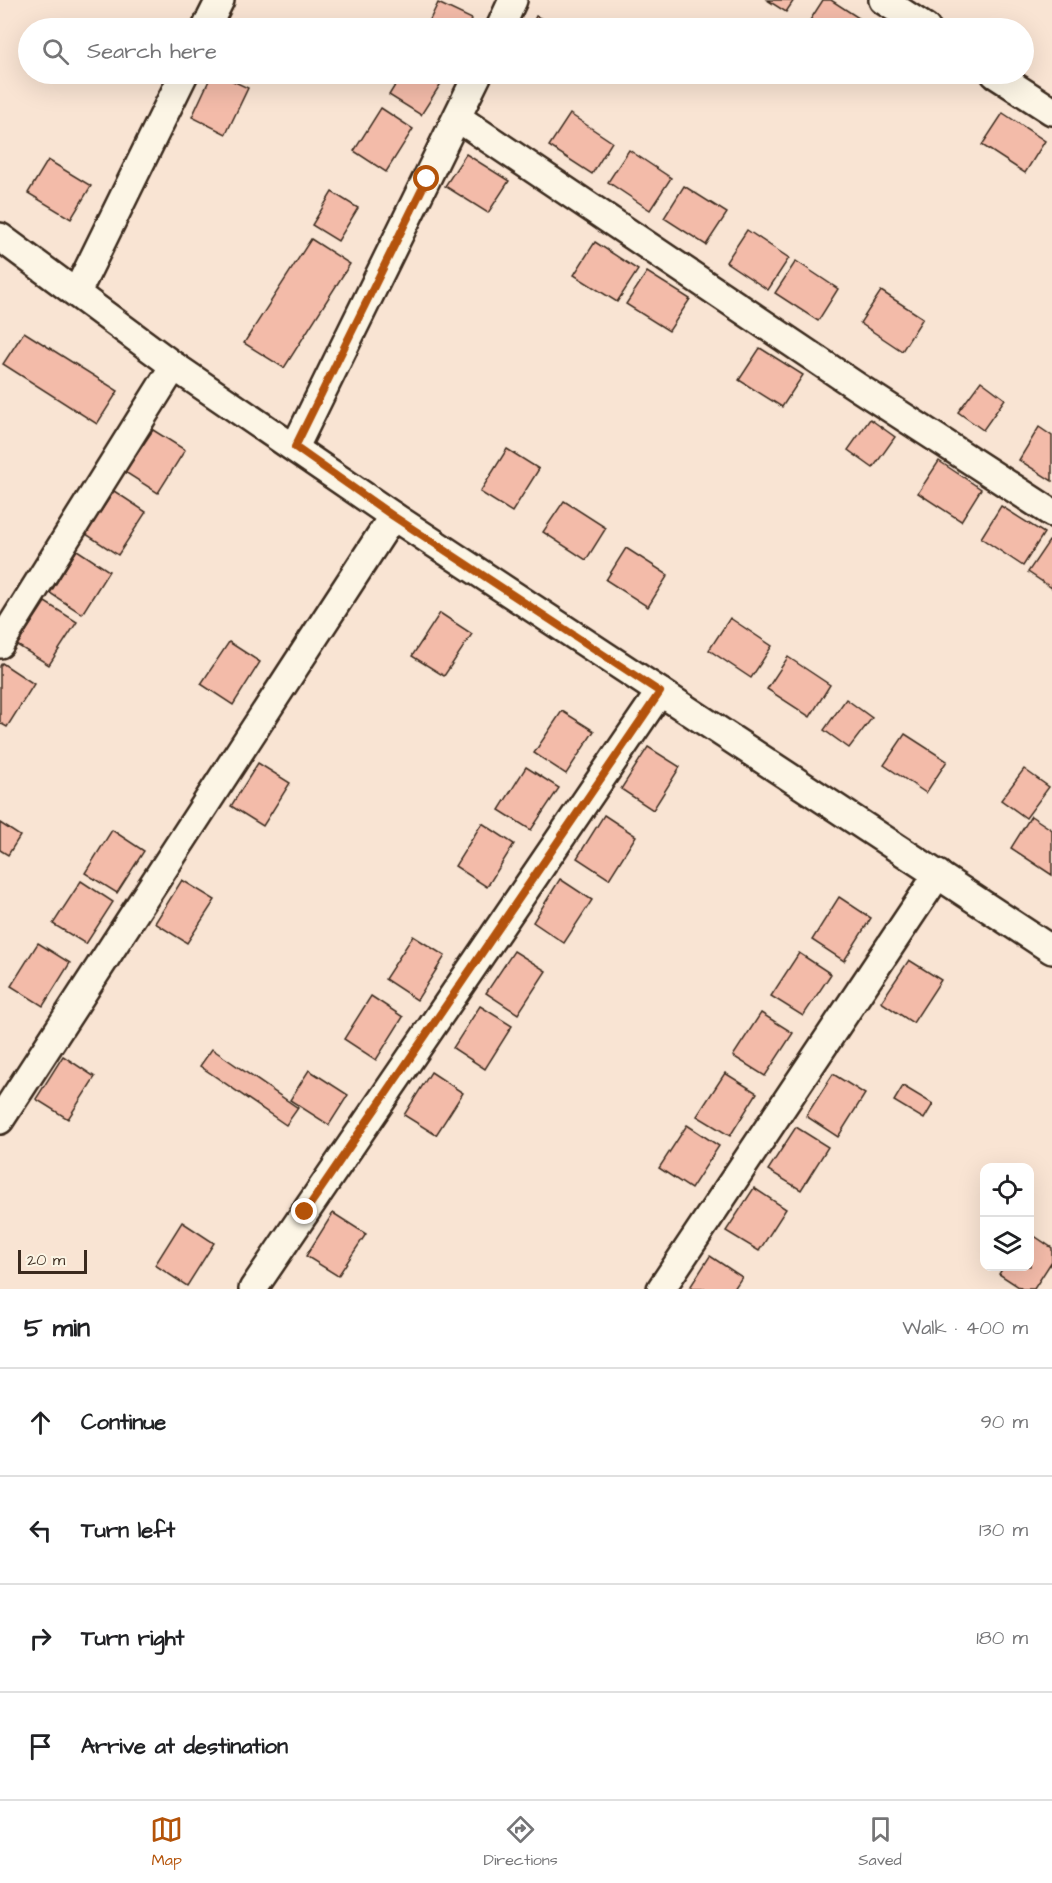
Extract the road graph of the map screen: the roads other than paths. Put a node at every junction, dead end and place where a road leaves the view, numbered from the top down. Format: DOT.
graph roads {
  1 [pos="220,0"];
  2 [pos="513,0"];
  3 [pos="883,0"];
  4 [pos="211,18"];
  5 [pos="505,18"];
  6 [pos="911,18"];
  7 [pos="179,84"];
  8 [pos="473,84"];
  9 [pos="1010,84"];
  10 [pos="1052,111"];
  11 [pos="458,117"];
  12 [pos="0,237"];
  13 [pos="77,292"];
  14 [pos="174,366"];
  15 [pos="295,447"];
  16 [pos="1052,513"];
  17 [pos="393,516"];
  18 [pos="0,644"];
  19 [pos="660,692"];
  20 [pos="938,874"];
  21 [pos="1052,950"];
  22 [pos="0,1120"];
  23 [pos="253,1289"];
  24 [pos="661,1289"];
  1 -- 4 [label="street"];
  2 -- 5 [label="street"];
  3 -- 6 [label="street"];
  7 -- 13 [label="street"];
  8 -- 11 [label="street"];
  9 -- 10 [label="street"];
  11 -- 15 [label="street"];
  11 -- 16 [label="street"];
  12 -- 13 [label="street"];
  13 -- 14 [label="street"];
  14 -- 15 [label="street"];
  14 -- 18 [label="street"];
  15 -- 17 [label="street"];
  17 -- 19 [label="street"];
  17 -- 22 [label="street"];
  19 -- 20 [label="street"];
  19 -- 23 [label="street"];
  20 -- 21 [label="street"];
  20 -- 24 [label="street"];
}
